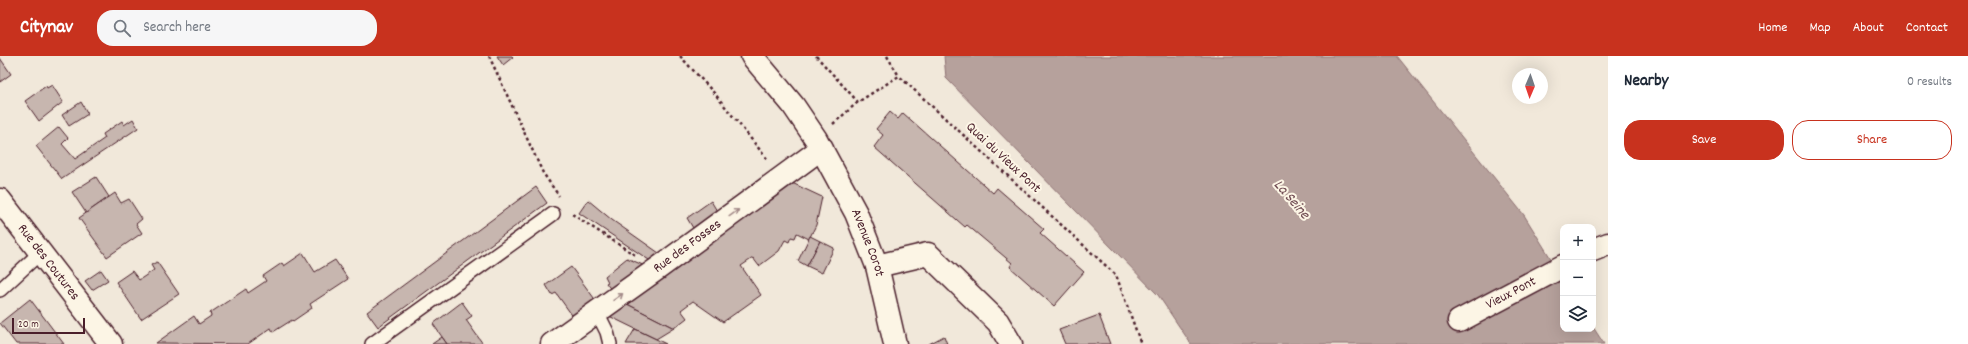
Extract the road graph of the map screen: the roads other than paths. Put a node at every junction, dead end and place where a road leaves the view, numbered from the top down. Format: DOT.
graph roads {
  1 [pos="752,56"];
  2 [pos="819,144"];
  3 [pos="0,200"];
  4 [pos="553,214"];
  5 [pos="40,252"];
  6 [pos="877,266"];
  7 [pos="1560,268"];
  8 [pos="0,290"];
  9 [pos="597,312"];
  10 [pos="1459,321"];
  11 [pos="111,344"];
  12 [pos="372,344"];
  13 [pos="552,344"];
  14 [pos="610,344"];
  15 [pos="896,344"];
  16 [pos="1011,344"];
  1 -- 2 [label="street, Avenue Corot"];
  2 -- 6 [label="street, Avenue Corot"];
  9 -- 2 [label="street, Rue des Fosses, one-way"];
  3 -- 5 [label="street, Rue des Coutures"];
  4 -- 12 [label="lane"];
  5 -- 8 [label="lane"];
  5 -- 11 [label="street, Rue des Coutures"];
  6 -- 15 [label="street, Avenue Corot"];
  6 -- 16 [label="street"];
  7 -- 10 [label="street, Vieux Pont"];
  9 -- 13 [label="street, Rue des Fosses"];
  9 -- 14 [label="lane"];
}
